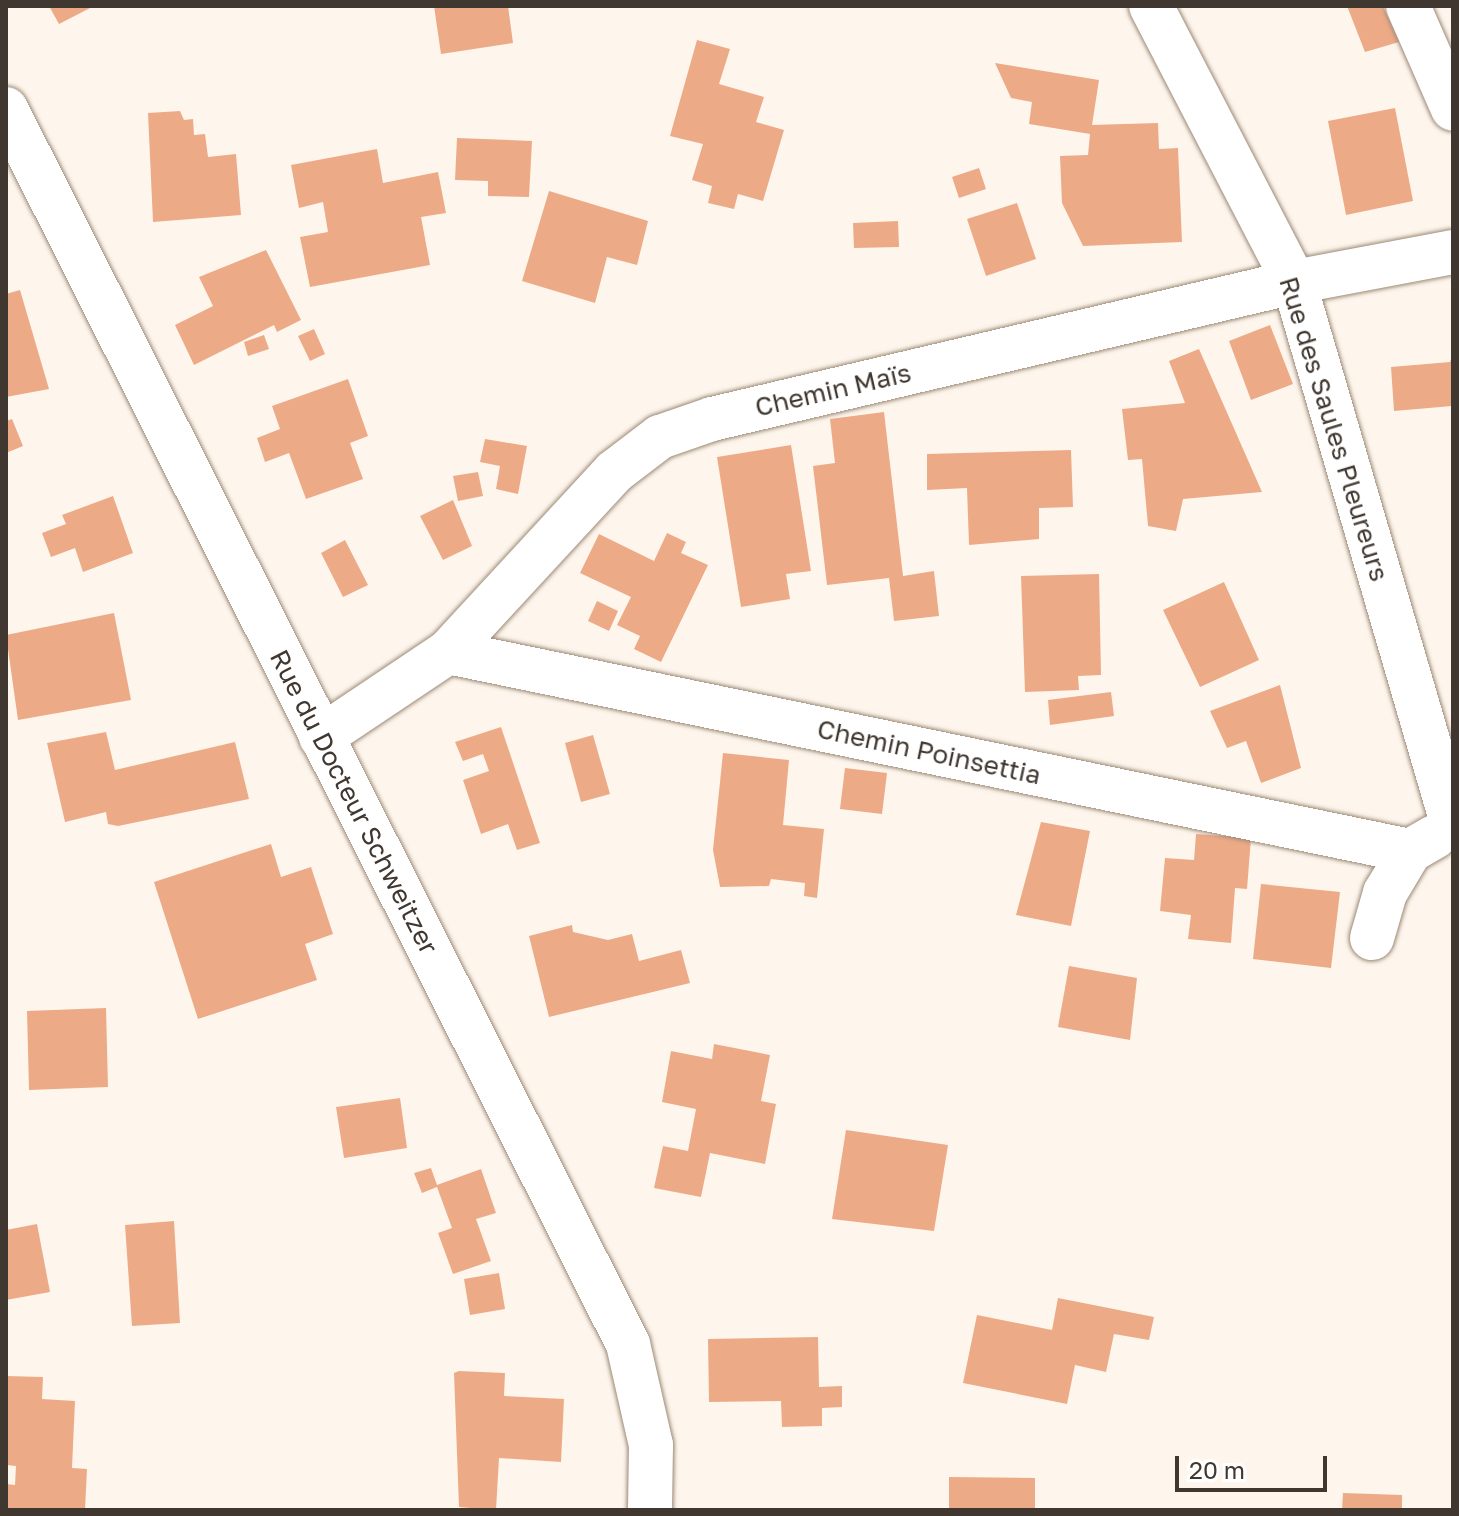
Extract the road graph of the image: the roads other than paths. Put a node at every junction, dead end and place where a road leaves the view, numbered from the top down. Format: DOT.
graph roads {
  1 [pos="1151,6"];
  2 [pos="1408,6"];
  3 [pos="6,109"];
  4 [pos="1453,109"];
  5 [pos="1453,252"];
  6 [pos="1294,282"];
  7 [pos="448,652"];
  8 [pos="321,737"];
  9 [pos="1453,826"];
  10 [pos="1410,851"];
  11 [pos="1372,938"];
  12 [pos="650,1510"];
  1 -- 6 [label="street, Rue des Saules Pleureurs"];
  2 -- 4 [label="street"];
  3 -- 8 [label="street, Rue du Docteur Schweitzer"];
  5 -- 6 [label="street, Chemin Maïs"];
  6 -- 7 [label="street, Chemin Maïs"];
  6 -- 9 [label="street, Rue des Saules Pleureurs"];
  7 -- 8 [label="street, Chemin Maïs"];
  7 -- 10 [label="street, Chemin Poinsettia"];
  8 -- 12 [label="street, Rue du Docteur Schweitzer"];
  9 -- 10 [label="street"];
  10 -- 11 [label="street"];
}
